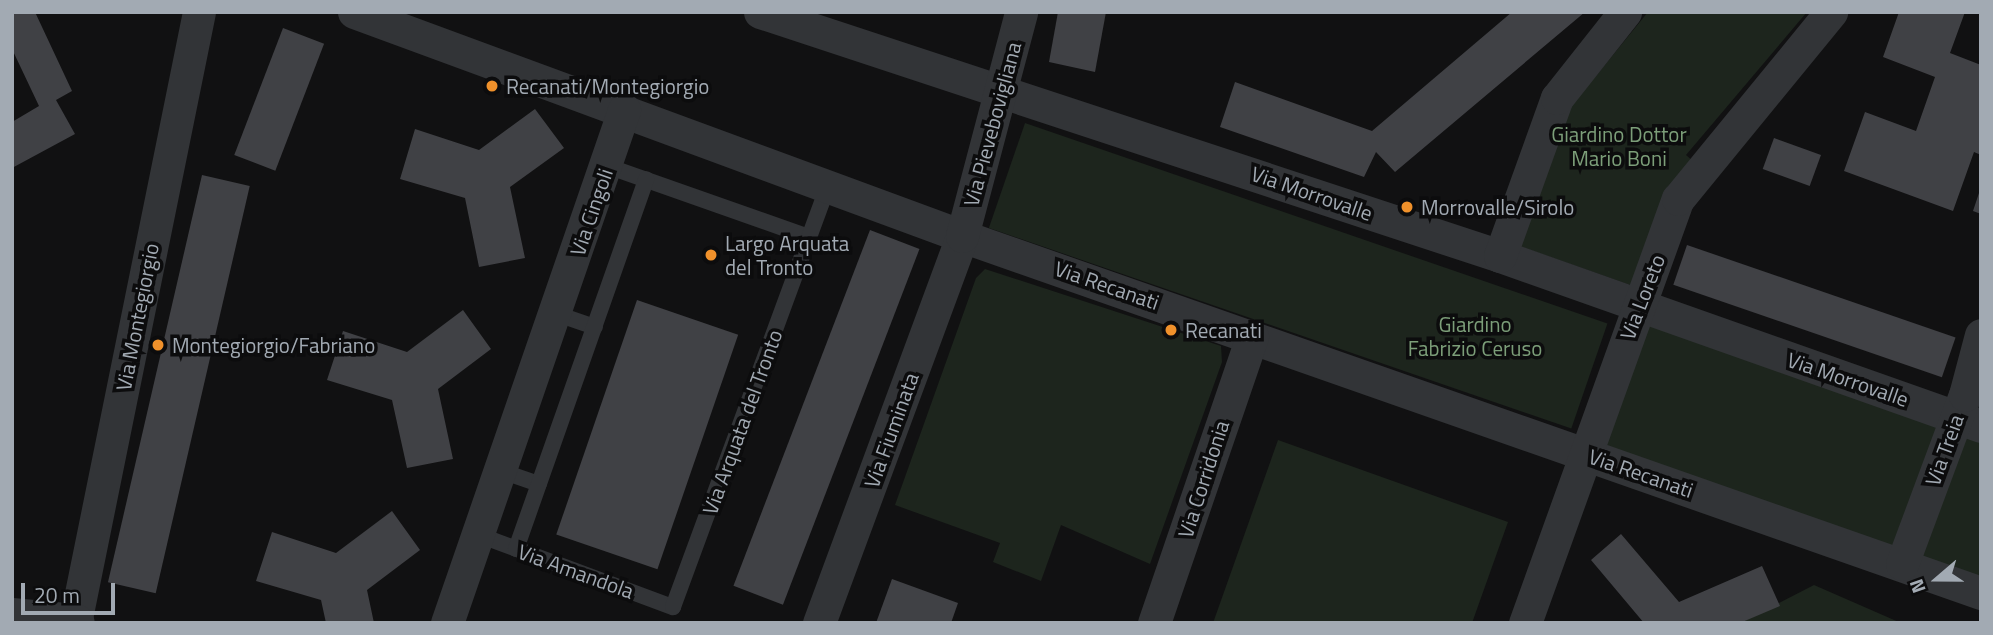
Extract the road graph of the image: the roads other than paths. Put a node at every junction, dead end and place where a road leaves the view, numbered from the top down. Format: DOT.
graph roads {
  1 [pos="199,12"];
  2 [pos="354,12"];
  3 [pos="760,12"];
  4 [pos="1021,12"];
  5 [pos="1625,12"];
  6 [pos="1831,12"];
  7 [pos="1003,90"];
  8 [pos="624,110"];
  9 [pos="607,166"];
  10 [pos="646,179"];
  11 [pos="828,185"];
  12 [pos="962,236"];
  13 [pos="808,237"];
  14 [pos="1500,256"];
  15 [pos="1639,306"];
  16 [pos="556,314"];
  17 [pos="595,327"];
  18 [pos="1981,335"];
  19 [pos="1252,336"];
  20 [pos="1969,421"];
  21 [pos="1586,454"];
  22 [pos="501,471"];
  23 [pos="539,484"];
  24 [pos="479,535"];
  25 [pos="516,548"];
  26 [pos="1902,564"];
  27 [pos="1981,593"];
  28 [pos="673,607"];
  29 [pos="12,617"];
  30 [pos="75,623"];
  31 [pos="447,623"];
  32 [pos="819,623"];
  33 [pos="1154,623"];
  34 [pos="1525,623"];
  1 -- 30 [label="street, Via Montegiorgio"];
  2 -- 8 [label="street, Via Recanati"];
  3 -- 7 [label="street, Via Morrovalle"];
  4 -- 7 [label="street, Via Pievebovigliana"];
  5 -- 14 [label="street"];
  6 -- 15 [label="street, Via Loreto"];
  7 -- 12 [label="street, Via Pievebovigliana"];
  7 -- 14 [label="street, Via Morrovalle"];
  8 -- 9 [label="street, Via Cingoli"];
  8 -- 11 [label="street, Via Recanati"];
  9 -- 10 [label="lane"];
  9 -- 16 [label="street, Via Cingoli"];
  10 -- 13 [label="lane"];
  10 -- 17 [label="lane, Via Cingoli"];
  11 -- 12 [label="street, Via Recanati"];
  11 -- 13 [label="lane"];
  12 -- 19 [label="street, Via Recanati"];
  12 -- 32 [label="street, Via Fiuminata"];
  13 -- 28 [label="lane, Via Arquata del Tronto"];
  14 -- 15 [label="street, Via Morrovalle"];
  15 -- 20 [label="street, Via Morrovalle"];
  15 -- 21 [label="street, Via Loreto"];
  16 -- 17 [label="lane"];
  16 -- 22 [label="street, Via Cingoli"];
  17 -- 23 [label="lane, Via Cingoli"];
  18 -- 20 [label="street, Via Treia"];
  19 -- 21 [label="street, Via Recanati"];
  19 -- 33 [label="street, Via Corridonia"];
  20 -- 26 [label="street, Via Treia"];
  21 -- 26 [label="street, Via Recanati"];
  21 -- 34 [label="street, Via Loreto"];
  22 -- 23 [label="lane"];
  22 -- 24 [label="street, Via Cingoli"];
  23 -- 25 [label="lane, Via Cingoli"];
  24 -- 25 [label="lane, Via Amandola"];
  24 -- 31 [label="street, Via Cingoli"];
  25 -- 28 [label="lane, Via Amandola"];
  26 -- 27 [label="street, Via Recanati"];
  29 -- 30 [label="street"];
}
